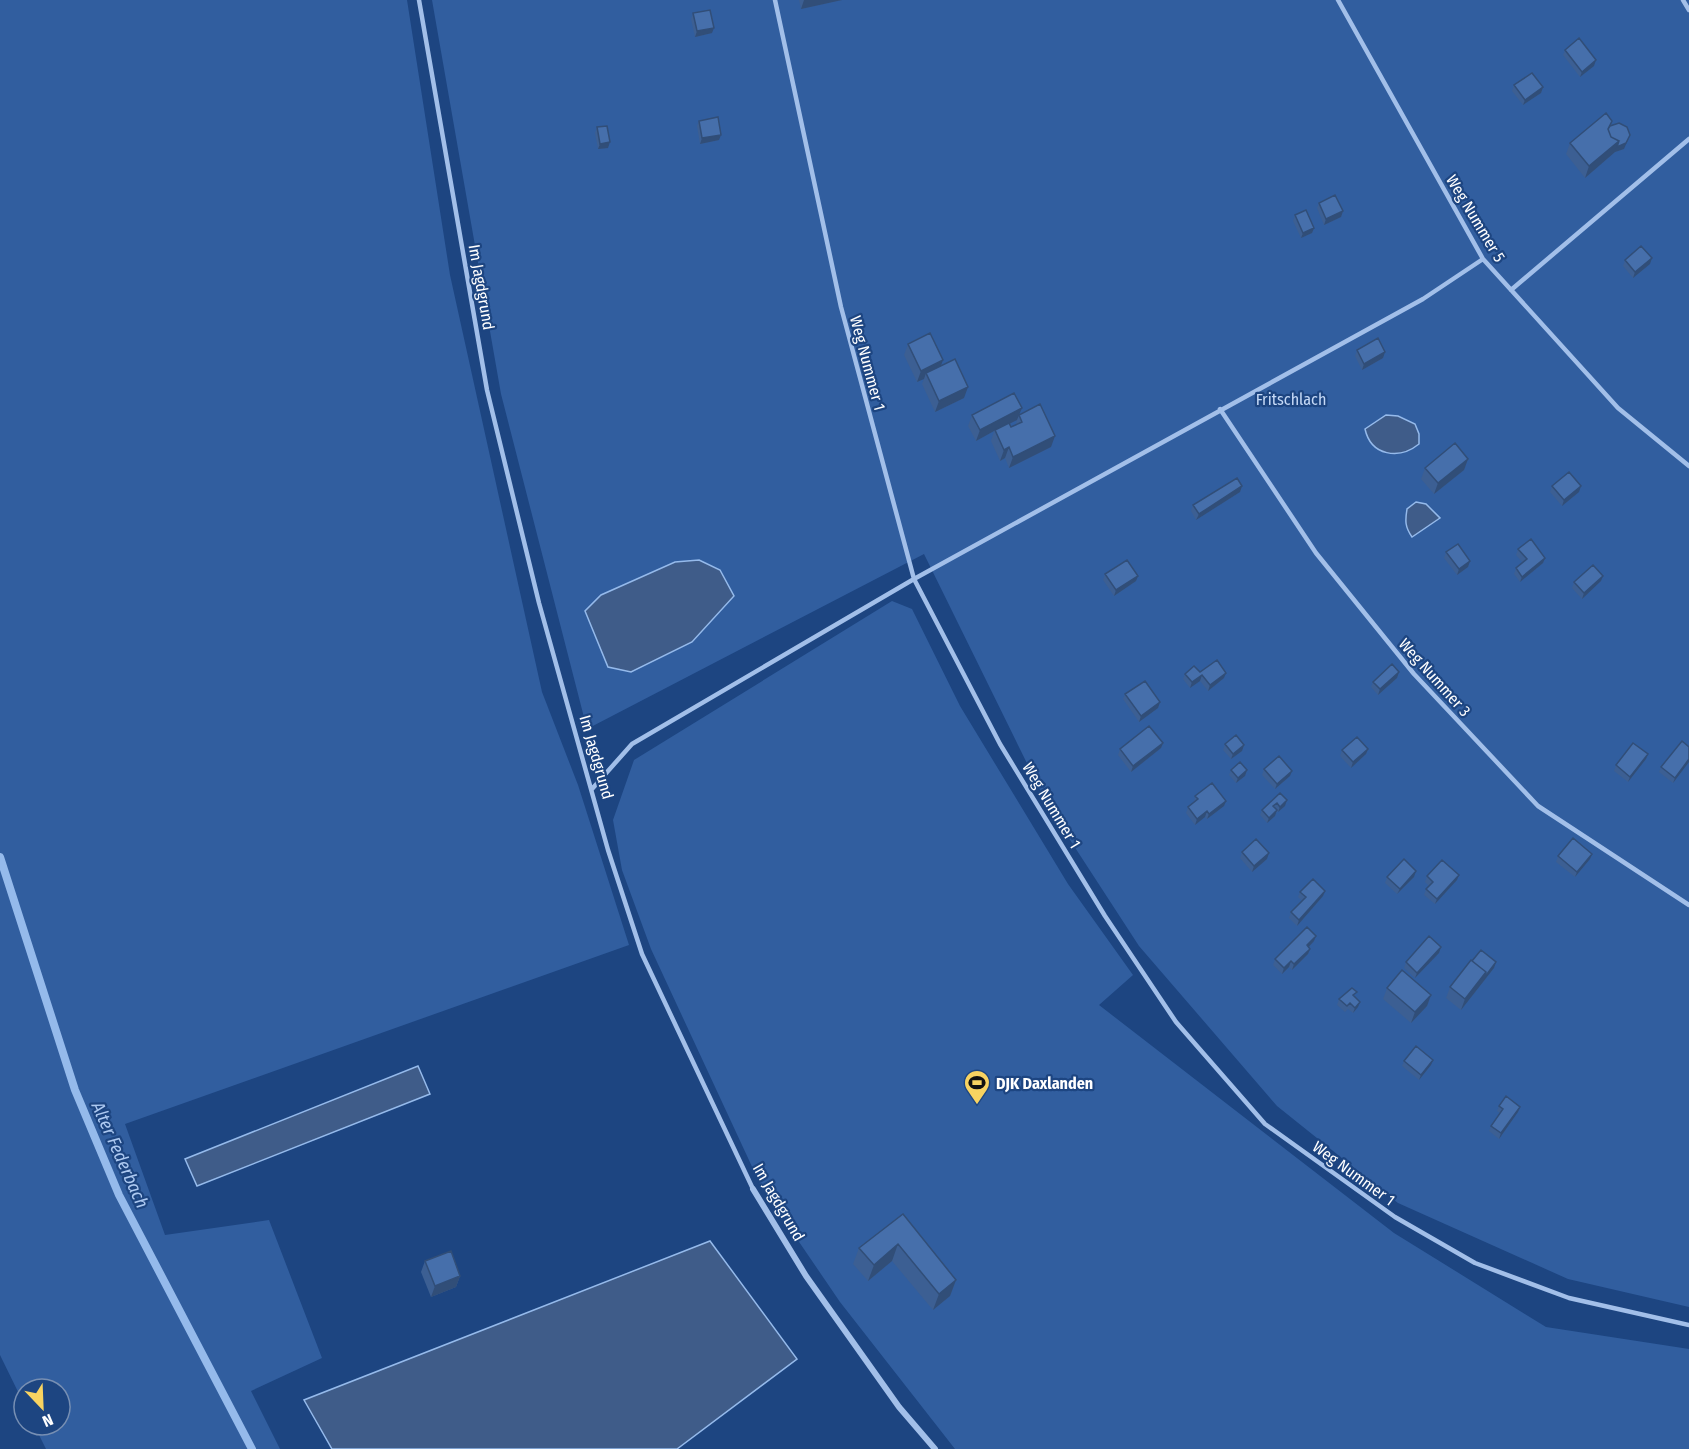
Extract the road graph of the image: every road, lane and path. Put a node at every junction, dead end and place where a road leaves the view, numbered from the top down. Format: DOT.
graph roads {
  1 [pos="419,0"];
  2 [pos="775,0"];
  3 [pos="1338,0"];
  4 [pos="1683,0"];
  5 [pos="1689,10"];
  6 [pos="1689,139"];
  7 [pos="1483,259"];
  8 [pos="1511,290"];
  9 [pos="1220,409"];
  10 [pos="1689,466"];
  11 [pos="914,579"];
  12 [pos="592,789"];
  13 [pos="1689,905"];
  14 [pos="753,1189"];
  15 [pos="1689,1325"];
  16 [pos="934,1449"];
  1 -- 12 [label="lane, Im Jagdgrund"];
  2 -- 11 [label="lane, Weg Nummer 1"];
  3 -- 7 [label="lane, Weg Nummer 5"];
  4 -- 5 [label="lane"];
  6 -- 8 [label="lane"];
  7 -- 8 [label="lane, Weg Nummer 5"];
  7 -- 9 [label="lane"];
  8 -- 10 [label="lane, Weg Nummer 5"];
  9 -- 11 [label="lane"];
  9 -- 13 [label="lane, Weg Nummer 3"];
  11 -- 12 [label="lane"];
  11 -- 15 [label="lane, Weg Nummer 1"];
  12 -- 14 [label="lane, Im Jagdgrund"];
  14 -- 16 [label="street, Im Jagdgrund"];
}
